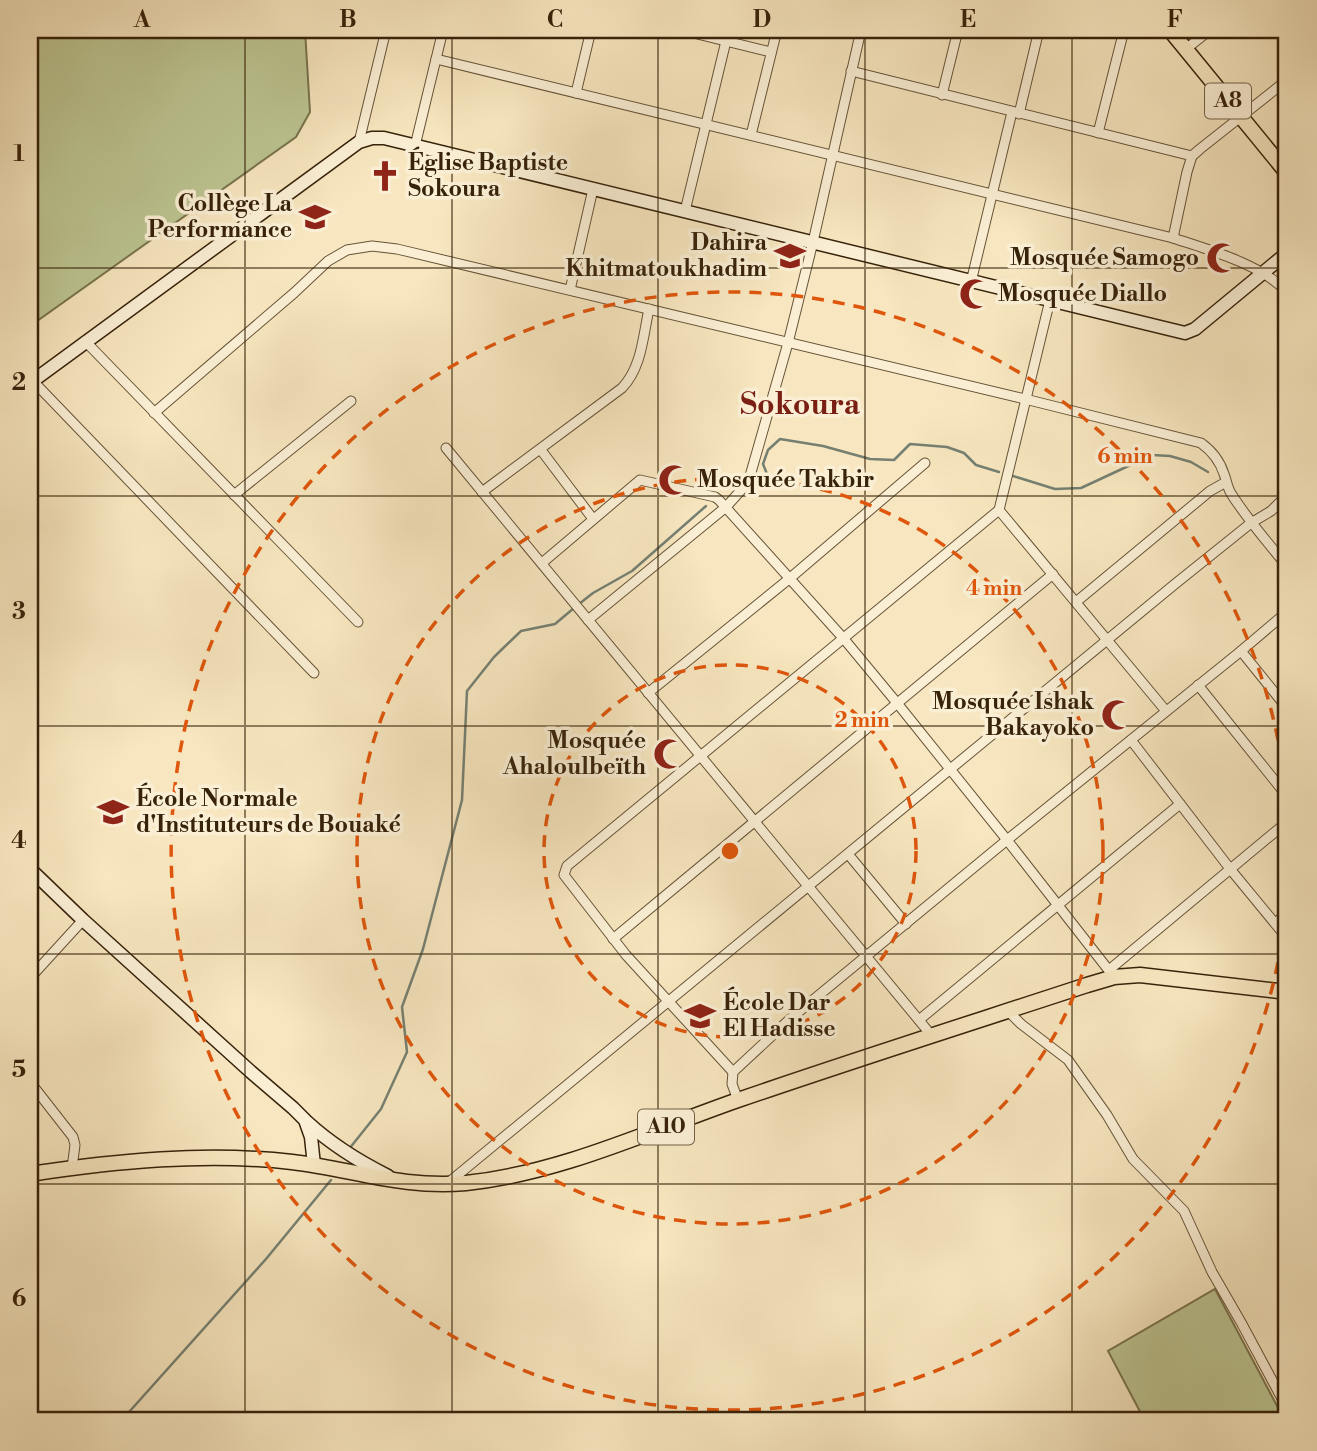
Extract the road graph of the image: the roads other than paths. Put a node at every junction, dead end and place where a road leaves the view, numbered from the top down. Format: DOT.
graph roads {
  1 [pos="386,30"];
  2 [pos="443,30"];
  3 [pos="591,30"];
  4 [pos="681,30"];
  5 [pos="777,30"];
  6 [pos="861,30"];
  7 [pos="958,30"];
  8 [pos="1039,30"];
  9 [pos="1124,30"];
  10 [pos="1170,30"];
  11 [pos="1210,30"];
  12 [pos="726,41"];
  13 [pos="1186,49"];
  14 [pos="771,52"];
  15 [pos="436,59"];
  16 [pos="851,71"];
  17 [pos="1287,80"];
  18 [pos="576,93"];
  19 [pos="942,95"];
  20 [pos="1015,113"];
  21 [pos="1241,117"];
  22 [pos="706,125"];
  23 [pos="1098,133"];
  24 [pos="751,135"];
  25 [pos="359,142"];
  26 [pos="415,146"];
  27 [pos="832,155"];
  28 [pos="1192,156"];
  29 [pos="1287,173"];
  30 [pos="593,190"];
  31 [pos="992,194"];
  32 [pos="685,211"];
  33 [pos="1173,238"];
  34 [pos="813,243"];
  35 [pos="1287,253"];
  36 [pos="1263,273"];
  37 [pos="971,282"];
  38 [pos="570,290"];
  39 [pos="1287,292"];
  40 [pos="1050,300"];
  41 [pos="649,309"];
  42 [pos="85,341"];
  43 [pos="788,342"];
  44 [pos="31,382"];
  45 [pos="1025,400"];
  46 [pos="351,401"];
  47 [pos="154,413"];
  48 [pos="446,448"];
  49 [pos="541,450"];
  50 [pos="925,463"];
  51 [pos="1226,482"];
  52 [pos="482,492"];
  53 [pos="234,495"];
  54 [pos="1287,495"];
  55 [pos="726,507"];
  56 [pos="999,510"];
  57 [pos="593,519"];
  58 [pos="1251,523"];
  59 [pos="542,563"];
  60 [pos="1287,566"];
  61 [pos="1053,574"];
  62 [pos="789,579"];
  63 [pos="1076,602"];
  64 [pos="1287,612"];
  65 [pos="588,620"];
  66 [pos="358,622"];
  67 [pos="844,639"];
  68 [pos="1108,640"];
  69 [pos="1241,651"];
  70 [pos="314,673"];
  71 [pos="1198,685"];
  72 [pos="648,693"];
  73 [pos="897,703"];
  74 [pos="1287,708"];
  75 [pos="1166,711"];
  76 [pos="1131,740"];
  77 [pos="701,757"];
  78 [pos="951,769"];
  79 [pos="1287,796"];
  80 [pos="1180,804"];
  81 [pos="753,821"];
  82 [pos="1287,822"];
  83 [pos="1007,839"];
  84 [pos="848,854"];
  85 [pos="30,869"];
  86 [pos="1231,870"];
  87 [pos="808,887"];
  88 [pos="1058,905"];
  89 [pos="1287,914"];
  90 [pos="83,920"];
  91 [pos="1275,923"];
  92 [pos="906,924"];
  93 [pos="1287,937"];
  94 [pos="613,939"];
  95 [pos="866,957"];
  96 [pos="1112,974"];
  97 [pos="30,978"];
  98 [pos="1287,992"];
  99 [pos="668,1002"];
  100 [pos="1008,1011"];
  101 [pos="919,1020"];
  102 [pos="932,1037"];
  103 [pos="733,1072"];
  104 [pos="30,1082"];
  105 [pos="738,1100"];
  106 [pos="304,1120"];
  107 [pos="314,1166"];
  108 [pos="72,1168"];
  109 [pos="30,1174"];
  110 [pos="397,1181"];
  111 [pos="446,1184"];
  112 [pos="1287,1408"];
  1 -- 25 [label="street"];
  2 -- 15 [label="street"];
  3 -- 18 [label="street"];
  4 -- 12 [label="street"];
  5 -- 14 [label="street"];
  6 -- 16 [label="street"];
  7 -- 19 [label="street"];
  8 -- 20 [label="street"];
  9 -- 23 [label="street"];
  10 -- 13 [label="main road, A8"];
  11 -- 13 [label="street"];
  12 -- 14 [label="street"];
  12 -- 22 [label="street"];
  13 -- 21 [label="main road, A8"];
  14 -- 24 [label="street"];
  15 -- 18 [label="street"];
  15 -- 26 [label="street"];
  16 -- 19 [label="street"];
  16 -- 27 [label="street"];
  17 -- 21 [label="street"];
  18 -- 22 [label="street"];
  19 -- 20 [label="street"];
  20 -- 23 [label="street"];
  20 -- 31 [label="street"];
  21 -- 28 [label="street"];
  21 -- 29 [label="main road, A8"];
  22 -- 24 [label="street"];
  22 -- 32 [label="street"];
  23 -- 28 [label="street"];
  24 -- 27 [label="street"];
  25 -- 26 [label="street"];
  25 -- 42 [label="street"];
  26 -- 30 [label="street"];
  27 -- 31 [label="street"];
  27 -- 34 [label="street"];
  28 -- 33 [label="street"];
  30 -- 32 [label="street"];
  30 -- 38 [label="street"];
  31 -- 33 [label="street"];
  31 -- 37 [label="street"];
  32 -- 34 [label="street"];
  33 -- 36 [label="street"];
  34 -- 37 [label="street"];
  34 -- 43 [label="street"];
  35 -- 36 [label="street"];
  36 -- 39 [label="street"];
  36 -- 40 [label="street"];
  37 -- 40 [label="street"];
  38 -- 41 [label="street"];
  38 -- 47 [label="street"];
  40 -- 45 [label="street"];
  41 -- 43 [label="street"];
  41 -- 49 [label="street"];
  42 -- 44 [label="street"];
  42 -- 47 [label="street"];
  43 -- 45 [label="street"];
  43 -- 55 [label="street"];
  44 -- 70 [label="street"];
  45 -- 51 [label="street"];
  45 -- 56 [label="street"];
  46 -- 53 [label="street"];
  47 -- 53 [label="street"];
  48 -- 52 [label="street"];
  49 -- 52 [label="street"];
  49 -- 57 [label="street"];
  50 -- 62 [label="street"];
  51 -- 58 [label="street"];
  51 -- 63 [label="street"];
  52 -- 59 [label="street"];
  53 -- 66 [label="street"];
  54 -- 58 [label="street"];
  55 -- 57 [label="street"];
  55 -- 62 [label="street"];
  55 -- 65 [label="street"];
  56 -- 61 [label="street"];
  56 -- 67 [label="street"];
  57 -- 59 [label="street"];
  58 -- 60 [label="street"];
  58 -- 68 [label="street"];
  59 -- 65 [label="street"];
  61 -- 63 [label="street"];
  61 -- 73 [label="street"];
  62 -- 67 [label="street"];
  62 -- 72 [label="street"];
  63 -- 68 [label="street"];
  64 -- 69 [label="street"];
  65 -- 72 [label="street"];
  67 -- 73 [label="street"];
  67 -- 77 [label="street"];
  68 -- 75 [label="street"];
  68 -- 78 [label="street"];
  69 -- 71 [label="street"];
  69 -- 74 [label="street"];
  71 -- 75 [label="street"];
  71 -- 79 [label="street"];
  72 -- 77 [label="street"];
  73 -- 78 [label="street"];
  73 -- 81 [label="street"];
  75 -- 76 [label="street"];
  76 -- 80 [label="street"];
  76 -- 83 [label="street"];
  77 -- 81 [label="street"];
  77 -- 94 [label="street"];
  78 -- 83 [label="street"];
  78 -- 84 [label="street"];
  80 -- 86 [label="street"];
  80 -- 88 [label="street"];
  81 -- 87 [label="street"];
  81 -- 94 [label="street"];
  82 -- 86 [label="street"];
  83 -- 88 [label="street"];
  83 -- 92 [label="street"];
  84 -- 87 [label="street"];
  84 -- 92 [label="street"];
  85 -- 90 [label="street"];
  86 -- 91 [label="street"];
  86 -- 96 [label="street"];
  87 -- 95 [label="street"];
  87 -- 99 [label="street"];
  88 -- 96 [label="street"];
  88 -- 101 [label="street"];
  89 -- 91 [label="street"];
  90 -- 97 [label="street"];
  90 -- 106 [label="street"];
  91 -- 93 [label="street"];
  92 -- 95 [label="street"];
  94 -- 99 [label="street"];
  95 -- 101 [label="street"];
  95 -- 103 [label="street"];
  96 -- 98 [label="main road, A10"];
  96 -- 100 [label="main road, A10"];
  99 -- 103 [label="street"];
  99 -- 111 [label="street"];
  100 -- 102 [label="main road, A10"];
  100 -- 112 [label="street"];
  101 -- 102 [label="street"];
  102 -- 105 [label="main road, A10"];
  103 -- 105 [label="street"];
  104 -- 108 [label="street"];
  105 -- 111 [label="main road, A10"];
  106 -- 107 [label="street"];
  106 -- 110 [label="street"];
  107 -- 108 [label="main road, A10"];
  107 -- 110 [label="main road, A10"];
  108 -- 109 [label="main road, A10"];
  110 -- 111 [label="main road, A10"];
}
